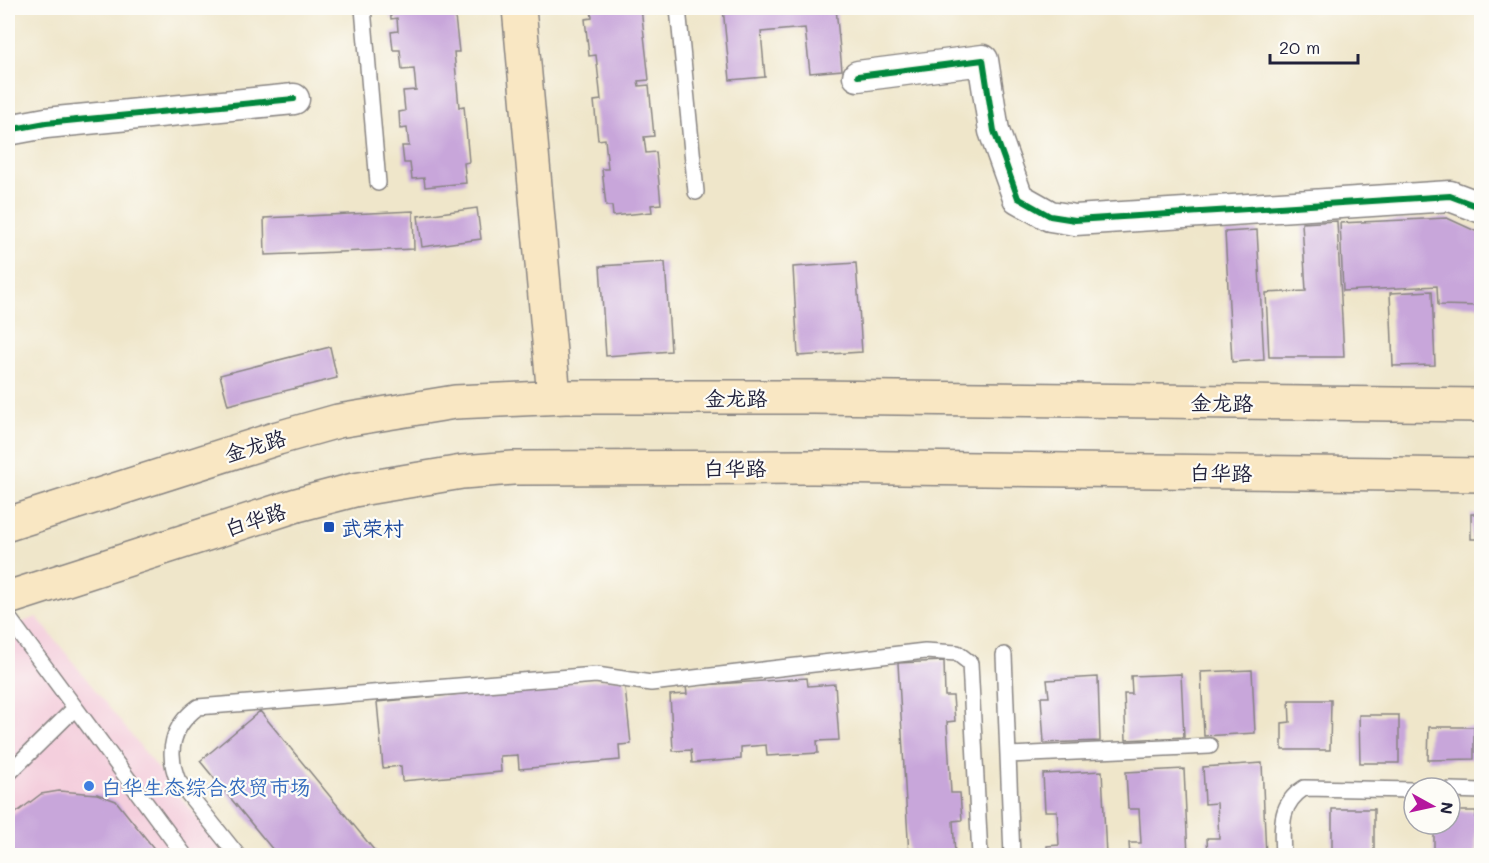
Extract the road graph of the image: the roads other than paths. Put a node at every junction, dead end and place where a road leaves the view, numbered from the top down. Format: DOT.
graph roads {
  1 [pos="363,8"];
  2 [pos="519,8"];
  3 [pos="678,8"];
  4 [pos="858,76"];
  5 [pos="294,99"];
  6 [pos="8,130"];
  7 [pos="378,183"];
  8 [pos="696,192"];
  9 [pos="1482,208"];
  10 [pos="554,397"];
  11 [pos="1482,405"];
  12 [pos="1482,476"];
  13 [pos="8,524"];
  14 [pos="8,598"];
  15 [pos="8,617"];
  16 [pos="1004,655"];
  17 [pos="75,708"];
  18 [pos="1210,746"];
  19 [pos="1008,755"];
  20 [pos="8,774"];
  21 [pos="1402,790"];
  22 [pos="1462,790"];
  23 [pos="1482,791"];
  24 [pos="185,855"];
  25 [pos="238,855"];
  26 [pos="980,855"];
  27 [pos="1012,855"];
  28 [pos="1283,855"];
  1 -- 7 [label="lane"];
  2 -- 10 [label="main road"];
  3 -- 8 [label="lane"];
  4 -- 9 [label="street"];
  5 -- 6 [label="street"];
  10 -- 11 [label="main road, 金龙路"];
  10 -- 13 [label="main road, 金龙路"];
  12 -- 14 [label="main road, 白华路"];
  15 -- 17 [label="lane"];
  16 -- 19 [label="lane"];
  17 -- 20 [label="lane"];
  17 -- 24 [label="lane"];
  18 -- 19 [label="lane"];
  19 -- 27 [label="lane"];
  21 -- 28 [label="lane"];
  22 -- 23 [label="lane"];
  25 -- 26 [label="lane"];
}
